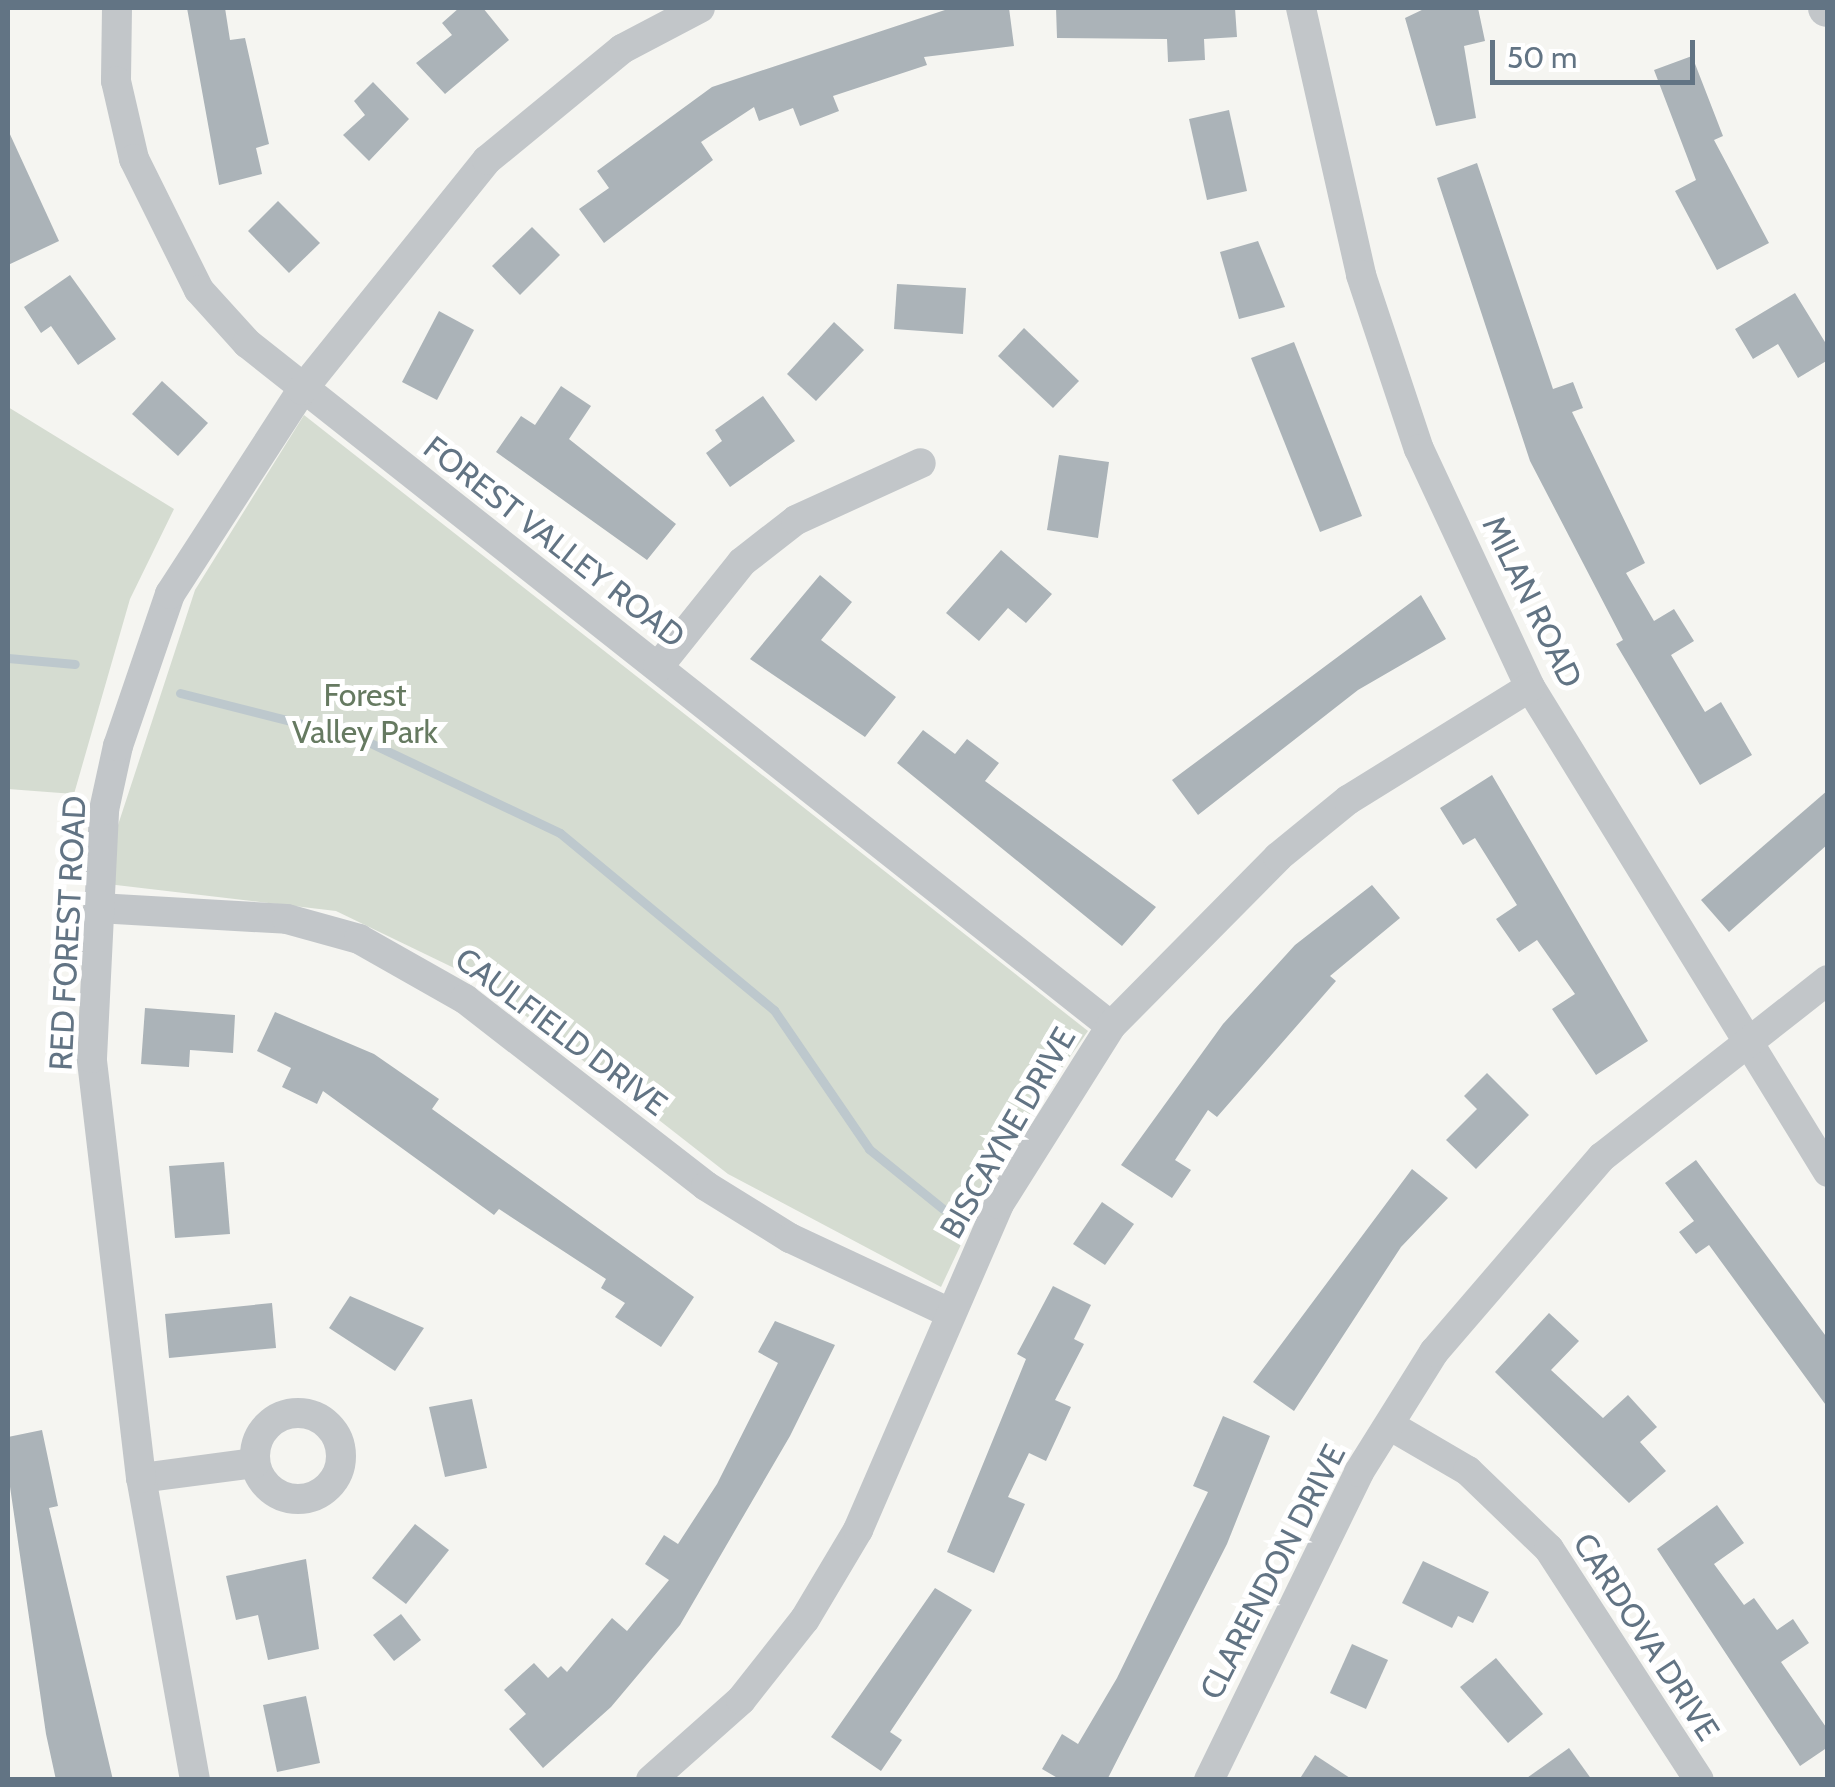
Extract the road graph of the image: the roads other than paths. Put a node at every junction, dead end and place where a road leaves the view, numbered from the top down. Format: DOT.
graph roads {
  1 [pos="117,8"];
  2 [pos="700,8"];
  3 [pos="1301,8"];
  4 [pos="302,390"];
  5 [pos="922,463"];
  6 [pos="658,667"];
  7 [pos="1530,687"];
  8 [pos="98,908"];
  9 [pos="1828,980"];
  10 [pos="1111,1026"];
  11 [pos="1744,1044"];
  12 [pos="1828,1172"];
  13 [pos="950,1313"];
  14 [pos="1391,1426"];
  15 [pos="255,1464"];
  16 [pos="141,1478"];
  17 [pos="195,1780"];
  18 [pos="651,1780"];
  19 [pos="1209,1780"];
  20 [pos="1698,1780"];
  1 -- 4 [label="street, FOREST VALLEY ROAD"];
  2 -- 4 [label="street, RED FOREST ROAD"];
  3 -- 7 [label="street, MILAN ROAD"];
  4 -- 6 [label="street, FOREST VALLEY ROAD"];
  4 -- 8 [label="street, RED FOREST ROAD"];
  5 -- 6 [label="street"];
  6 -- 10 [label="street, FOREST VALLEY ROAD"];
  7 -- 10 [label="street, BISCAYNE DRIVE"];
  7 -- 11 [label="street, MILAN ROAD"];
  8 -- 13 [label="street, CAULFIELD DRIVE"];
  8 -- 16 [label="street, RED FOREST ROAD"];
  9 -- 11 [label="street, CLARENDON DRIVE"];
  10 -- 13 [label="street, BISCAYNE DRIVE"];
  11 -- 12 [label="street, MILAN ROAD"];
  11 -- 14 [label="street, CLARENDON DRIVE"];
  13 -- 18 [label="street, BISCAYNE DRIVE"];
  14 -- 19 [label="street, CLARENDON DRIVE"];
  14 -- 20 [label="street, CARDOVA DRIVE"];
  15 -- 16 [label="street"];
  16 -- 17 [label="street, RED FOREST ROAD"];
}
